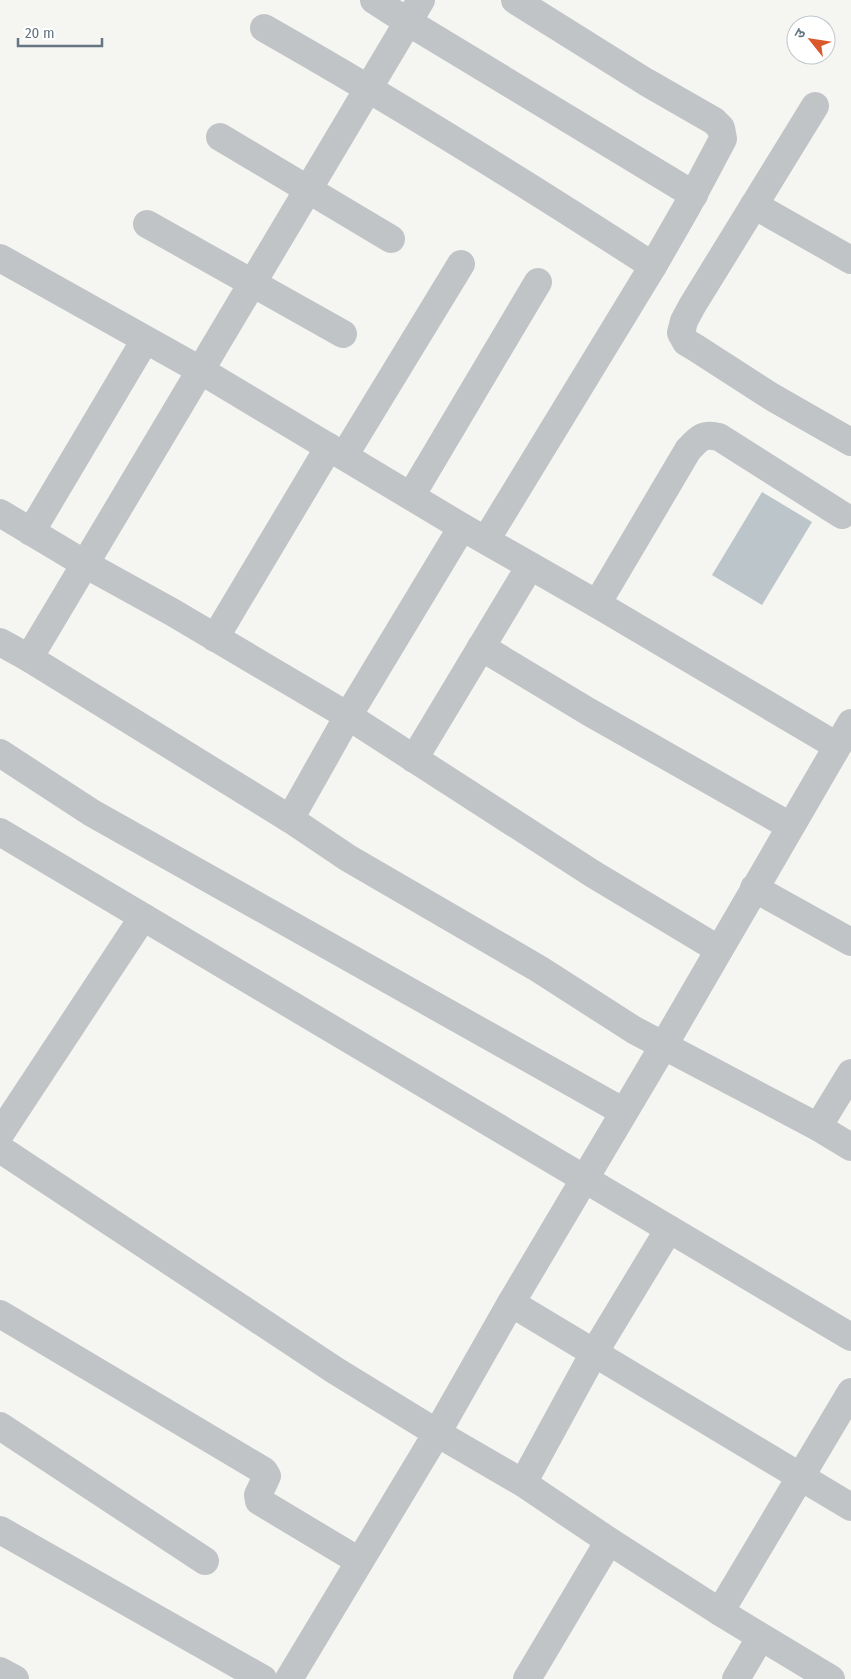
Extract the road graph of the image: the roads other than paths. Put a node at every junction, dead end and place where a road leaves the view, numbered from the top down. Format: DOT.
graph roads {
  1 [pos="374,0"];
  2 [pos="515,0"];
  3 [pos="414,11"];
  4 [pos="264,28"];
  5 [pos="368,87"];
  6 [pos="815,106"];
  7 [pos="220,137"];
  8 [pos="308,189"];
  9 [pos="694,195"];
  10 [pos="754,205"];
  11 [pos="146,224"];
  12 [pos="391,239"];
  13 [pos="0,258"];
  14 [pos="851,260"];
  15 [pos="461,264"];
  16 [pos="652,266"];
  17 [pos="538,282"];
  18 [pos="252,283"];
  19 [pos="342,334"];
  20 [pos="145,340"];
  21 [pos="200,370"];
  22 [pos="851,442"];
  23 [pos="336,451"];
  24 [pos="411,496"];
  25 [pos="0,513"];
  26 [pos="842,515"];
  27 [pos="462,527"];
  28 [pos="31,532"];
  29 [pos="486,540"];
  30 [pos="84,564"];
  31 [pos="530,566"];
  32 [pos="597,604"];
  33 [pos="215,638"];
  34 [pos="0,642"];
  35 [pos="481,647"];
  36 [pos="29,658"];
  37 [pos="348,716"];
  38 [pos="851,722"];
  39 [pos="837,746"];
  40 [pos="0,753"];
  41 [pos="414,759"];
  42 [pos="290,819"];
  43 [pos="790,826"];
  44 [pos="0,832"];
  45 [pos="754,888"];
  46 [pos="143,917"];
  47 [pos="851,942"];
  48 [pos="718,949"];
  49 [pos="664,1045"];
  50 [pos="851,1073"];
  51 [pos="624,1112"];
  52 [pos="818,1128"];
  53 [pos="0,1134"];
  54 [pos="851,1147"];
  55 [pos="0,1149"];
  56 [pos="584,1179"];
  57 [pos="669,1229"];
  58 [pos="511,1303"];
  59 [pos="0,1314"];
  60 [pos="851,1337"];
  61 [pos="594,1353"];
  62 [pos="850,1396"];
  63 [pos="0,1426"];
  64 [pos="437,1433"];
  65 [pos="801,1476"];
  66 [pos="523,1482"];
  67 [pos="851,1508"];
  68 [pos="0,1530"];
  69 [pos="609,1541"];
  70 [pos="205,1561"];
  71 [pos="359,1561"];
  72 [pos="720,1612"];
  73 [pos="760,1638"];
  74 [pos="0,1671"];
  75 [pos="15,1679"];
  76 [pos="264,1679"];
  77 [pos="289,1679"];
  78 [pos="527,1679"];
  79 [pos="736,1679"];
  80 [pos="831,1679"];
  1 -- 3 [label="street"];
  2 -- 9 [label="street"];
  3 -- 5 [label="street"];
  3 -- 9 [label="street"];
  4 -- 5 [label="street"];
  5 -- 8 [label="street"];
  5 -- 16 [label="street"];
  6 -- 10 [label="street"];
  7 -- 8 [label="street"];
  8 -- 12 [label="street"];
  8 -- 18 [label="street"];
  9 -- 16 [label="street"];
  10 -- 14 [label="street"];
  10 -- 22 [label="street"];
  11 -- 18 [label="street"];
  13 -- 20 [label="street"];
  15 -- 23 [label="street"];
  16 -- 29 [label="street"];
  17 -- 24 [label="street"];
  18 -- 19 [label="street"];
  18 -- 21 [label="street"];
  20 -- 21 [label="street"];
  20 -- 28 [label="street"];
  21 -- 23 [label="street"];
  21 -- 30 [label="street"];
  23 -- 24 [label="street"];
  23 -- 33 [label="street"];
  24 -- 27 [label="street"];
  25 -- 28 [label="street"];
  26 -- 32 [label="street"];
  27 -- 29 [label="street"];
  27 -- 37 [label="street"];
  28 -- 30 [label="street"];
  29 -- 31 [label="street"];
  30 -- 33 [label="street"];
  30 -- 36 [label="street"];
  31 -- 32 [label="street"];
  31 -- 35 [label="street"];
  32 -- 39 [label="street"];
  33 -- 37 [label="street"];
  34 -- 36 [label="street"];
  35 -- 41 [label="street"];
  35 -- 43 [label="street"];
  36 -- 42 [label="street"];
  37 -- 41 [label="street"];
  37 -- 42 [label="street"];
  38 -- 39 [label="street"];
  39 -- 43 [label="street"];
  40 -- 51 [label="street"];
  41 -- 48 [label="street"];
  42 -- 49 [label="street"];
  43 -- 45 [label="street"];
  44 -- 46 [label="street"];
  45 -- 47 [label="street"];
  45 -- 48 [label="street"];
  46 -- 53 [label="street"];
  46 -- 56 [label="street"];
  48 -- 49 [label="street"];
  49 -- 51 [label="street"];
  49 -- 52 [label="street"];
  50 -- 52 [label="street"];
  51 -- 56 [label="street"];
  52 -- 54 [label="street"];
  55 -- 64 [label="street"];
  56 -- 57 [label="street"];
  56 -- 58 [label="street"];
  57 -- 60 [label="street"];
  57 -- 61 [label="street"];
  58 -- 61 [label="street"];
  58 -- 64 [label="street"];
  59 -- 71 [label="street"];
  61 -- 65 [label="street"];
  61 -- 66 [label="street"];
  62 -- 65 [label="street"];
  63 -- 70 [label="street"];
  64 -- 66 [label="street"];
  64 -- 71 [label="street"];
  65 -- 67 [label="street"];
  65 -- 72 [label="street"];
  66 -- 69 [label="street"];
  68 -- 76 [label="street"];
  69 -- 72 [label="street"];
  69 -- 78 [label="street"];
  71 -- 77 [label="street"];
  72 -- 73 [label="street"];
  73 -- 79 [label="street"];
  73 -- 80 [label="street"];
  74 -- 75 [label="street"];
}
